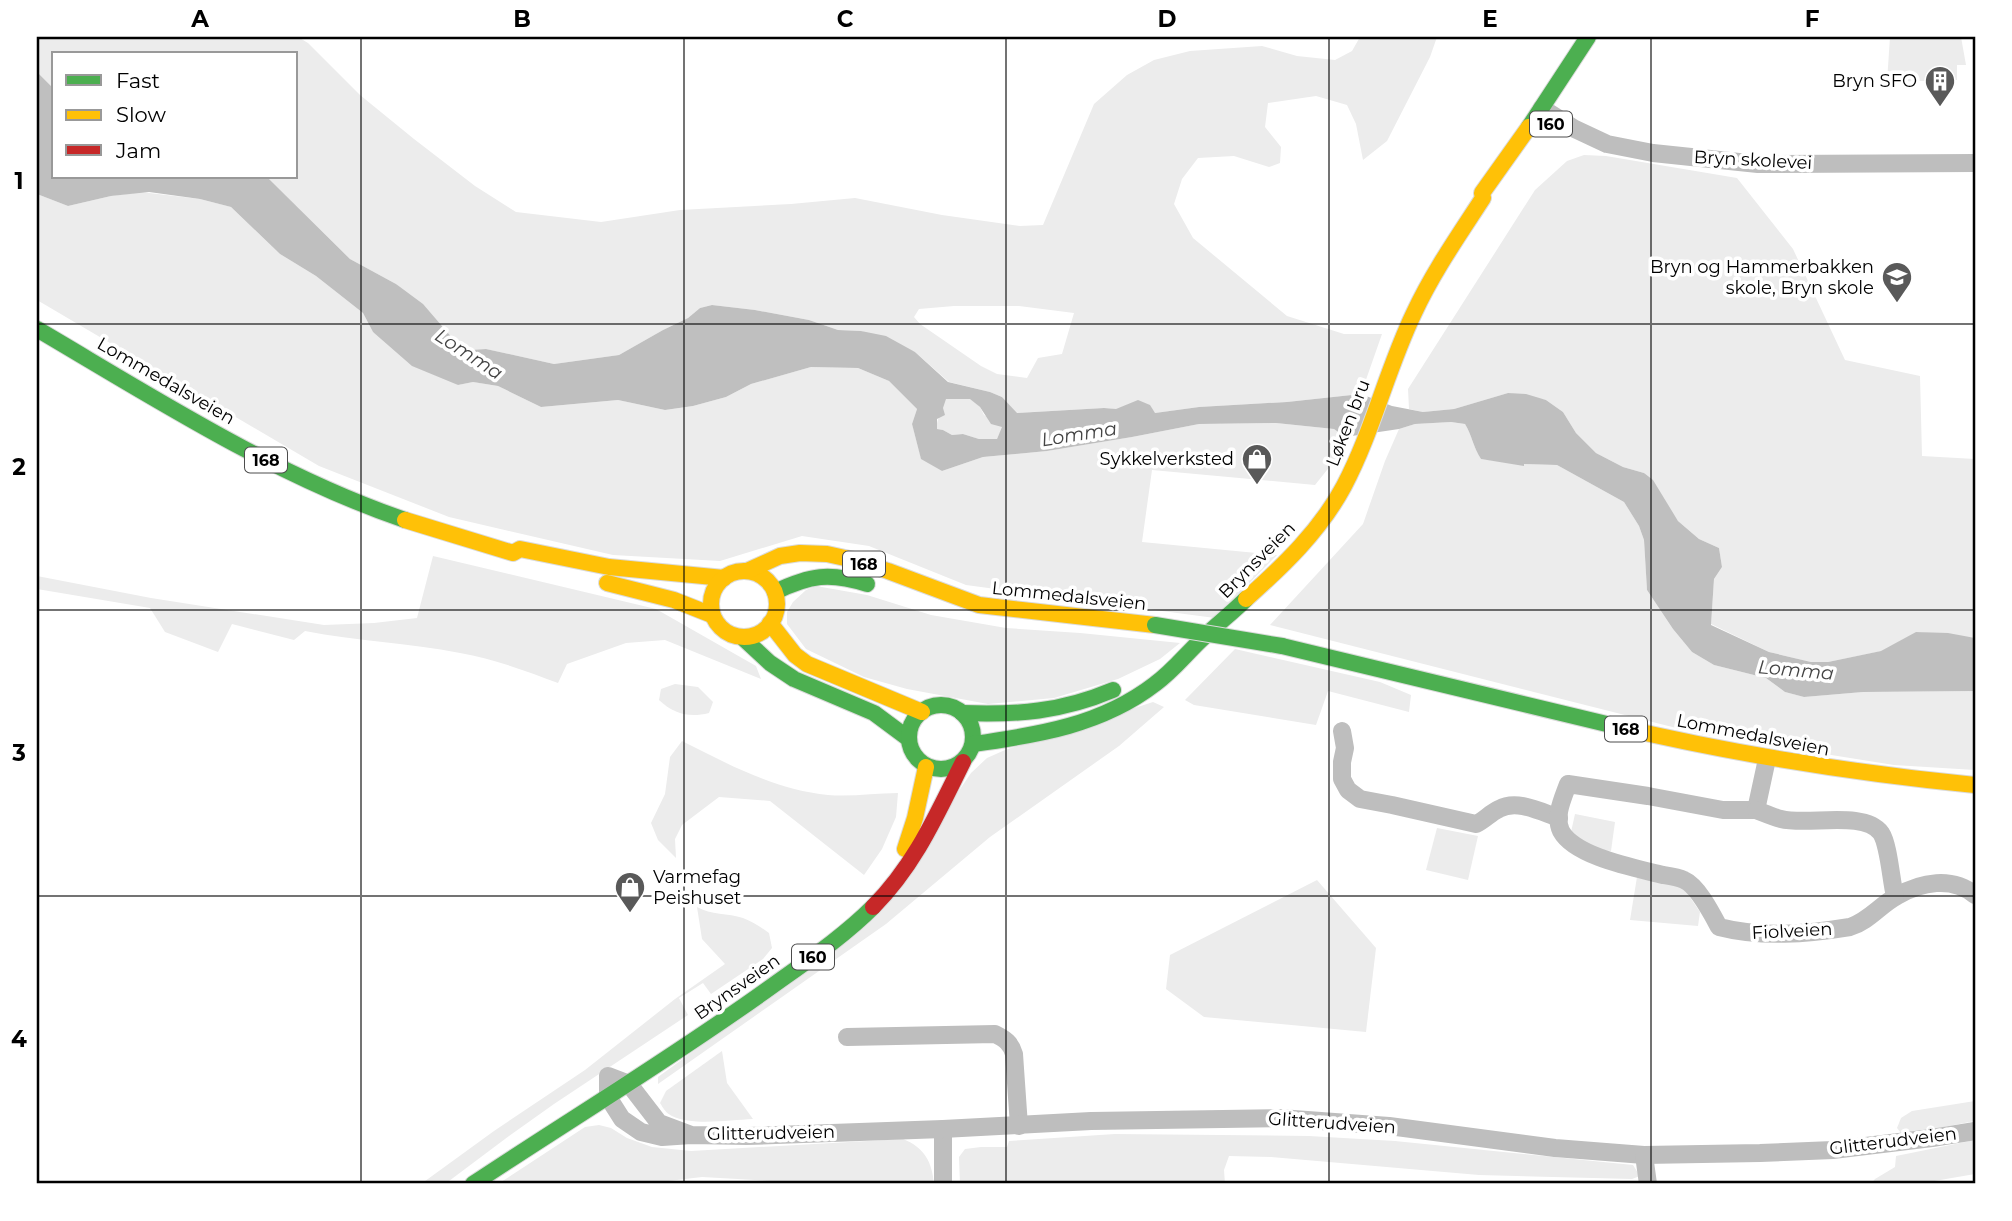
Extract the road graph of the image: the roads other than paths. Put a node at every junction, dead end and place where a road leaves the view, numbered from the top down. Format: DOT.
graph roads {
  1 [pos="1588,37"];
  2 [pos="1602,37"];
  3 [pos="1591,63"];
  4 [pos="1567,102"];
  5 [pos="1546,123"];
  6 [pos="1975,163"];
  7 [pos="1483,198"];
  8 [pos="37,329"];
  9 [pos="1343,488"];
  10 [pos="513,552"];
  11 [pos="747,571"];
  12 [pos="724,578"];
  13 [pos="878,587"];
  14 [pos="775,592"];
  15 [pos="910,596"];
  16 [pos="979,605"];
  17 [pos="712,615"];
  18 [pos="770,623"];
  19 [pos="743,638"];
  20 [pos="1191,650"];
  21 [pos="922,712"];
  22 [pos="962,713"];
  23 [pos="1342,732"];
  24 [pos="909,739"];
  25 [pos="973,744"];
  26 [pos="1767,759"];
  27 [pos="962,762"];
  28 [pos="926,767"];
  29 [pos="1975,785"];
  30 [pos="1756,810"];
  31 [pos="1559,818"];
  32 [pos="1975,895"];
  33 [pos="1895,896"];
  34 [pos="814,936"];
  35 [pos="848,1037"];
  36 [pos="612,1082"];
  37 [pos="539,1122"];
  38 [pos="1019,1126"];
  39 [pos="943,1129"];
  40 [pos="1975,1131"];
  41 [pos="691,1135"];
  42 [pos="1644,1155"];
  43 [pos="456,1184"];
  44 [pos="473,1184"];
  45 [pos="943,1184"];
  46 [pos="1648,1184"];
  1 -- 5 [label="main road, 160"];
  2 -- 3 [label="main road"];
  4 -- 5 [label="main road, 160"];
  5 -- 6 [label="street, Bryn skolevei"];
  5 -- 7 [label="main road, 160"];
  5 -- 7 [label="main road, 160"];
  7 -- 9 [label="main road, Løken bru / 160"];
  8 -- 10 [label="main road, Lommedalsveien / 168"];
  9 -- 20 [label="main road, Brynsveien / 160"];
  10 -- 12 [label="main road, Lommedalsveien / 168"];
  10 -- 17 [label="main road, Lommedalsveien / 168"];
  11 -- 12 [label="main road, 168"];
  11 -- 14 [label="main road"];
  11 -- 16 [label="main road, Lommedalsveien / 168"];
  12 -- 17 [label="main road"];
  13 -- 14 [label="main road, 168"];
  14 -- 18 [label="main road"];
  15 -- 16 [label="main road, Lommedalsveien / 168"];
  16 -- 26 [label="main road, Lommedalsveien / 168, bridge"];
  17 -- 19 [label="main road, 168"];
  18 -- 19 [label="main road"];
  18 -- 21 [label="main road"];
  19 -- 24 [label="main road, 168"];
  20 -- 22 [label="main road, Brynsveien / 160"];
  20 -- 25 [label="main road, Brynsveien / 160"];
  21 -- 22 [label="main road, 160"];
  21 -- 24 [label="main road"];
  22 -- 25 [label="main road"];
  23 -- 31 [label="street"];
  24 -- 28 [label="main road"];
  25 -- 27 [label="main road, 160"];
  26 -- 29 [label="main road, Lommedalsveien / 168"];
  26 -- 30 [label="street"];
  27 -- 28 [label="main road"];
  27 -- 36 [label="main road, Brynsveien / 160"];
  28 -- 34 [label="main road, 160"];
  30 -- 31 [label="street"];
  30 -- 33 [label="street"];
  31 -- 33 [label="street, Fiolveien"];
  32 -- 33 [label="street, Fiolveien"];
  35 -- 38 [label="street"];
  36 -- 41 [label="street, Glitterudveien"];
  36 -- 41 [label="street, Glitterudveien"];
  36 -- 44 [label="main road, Brynsveien / 160"];
  37 -- 43 [label="main road"];
  38 -- 39 [label="street, Glitterudveien"];
  38 -- 42 [label="street, Glitterudveien"];
  39 -- 41 [label="street, Glitterudveien"];
  39 -- 45 [label="street"];
  40 -- 42 [label="street, Glitterudveien"];
  42 -- 46 [label="street"];
}
